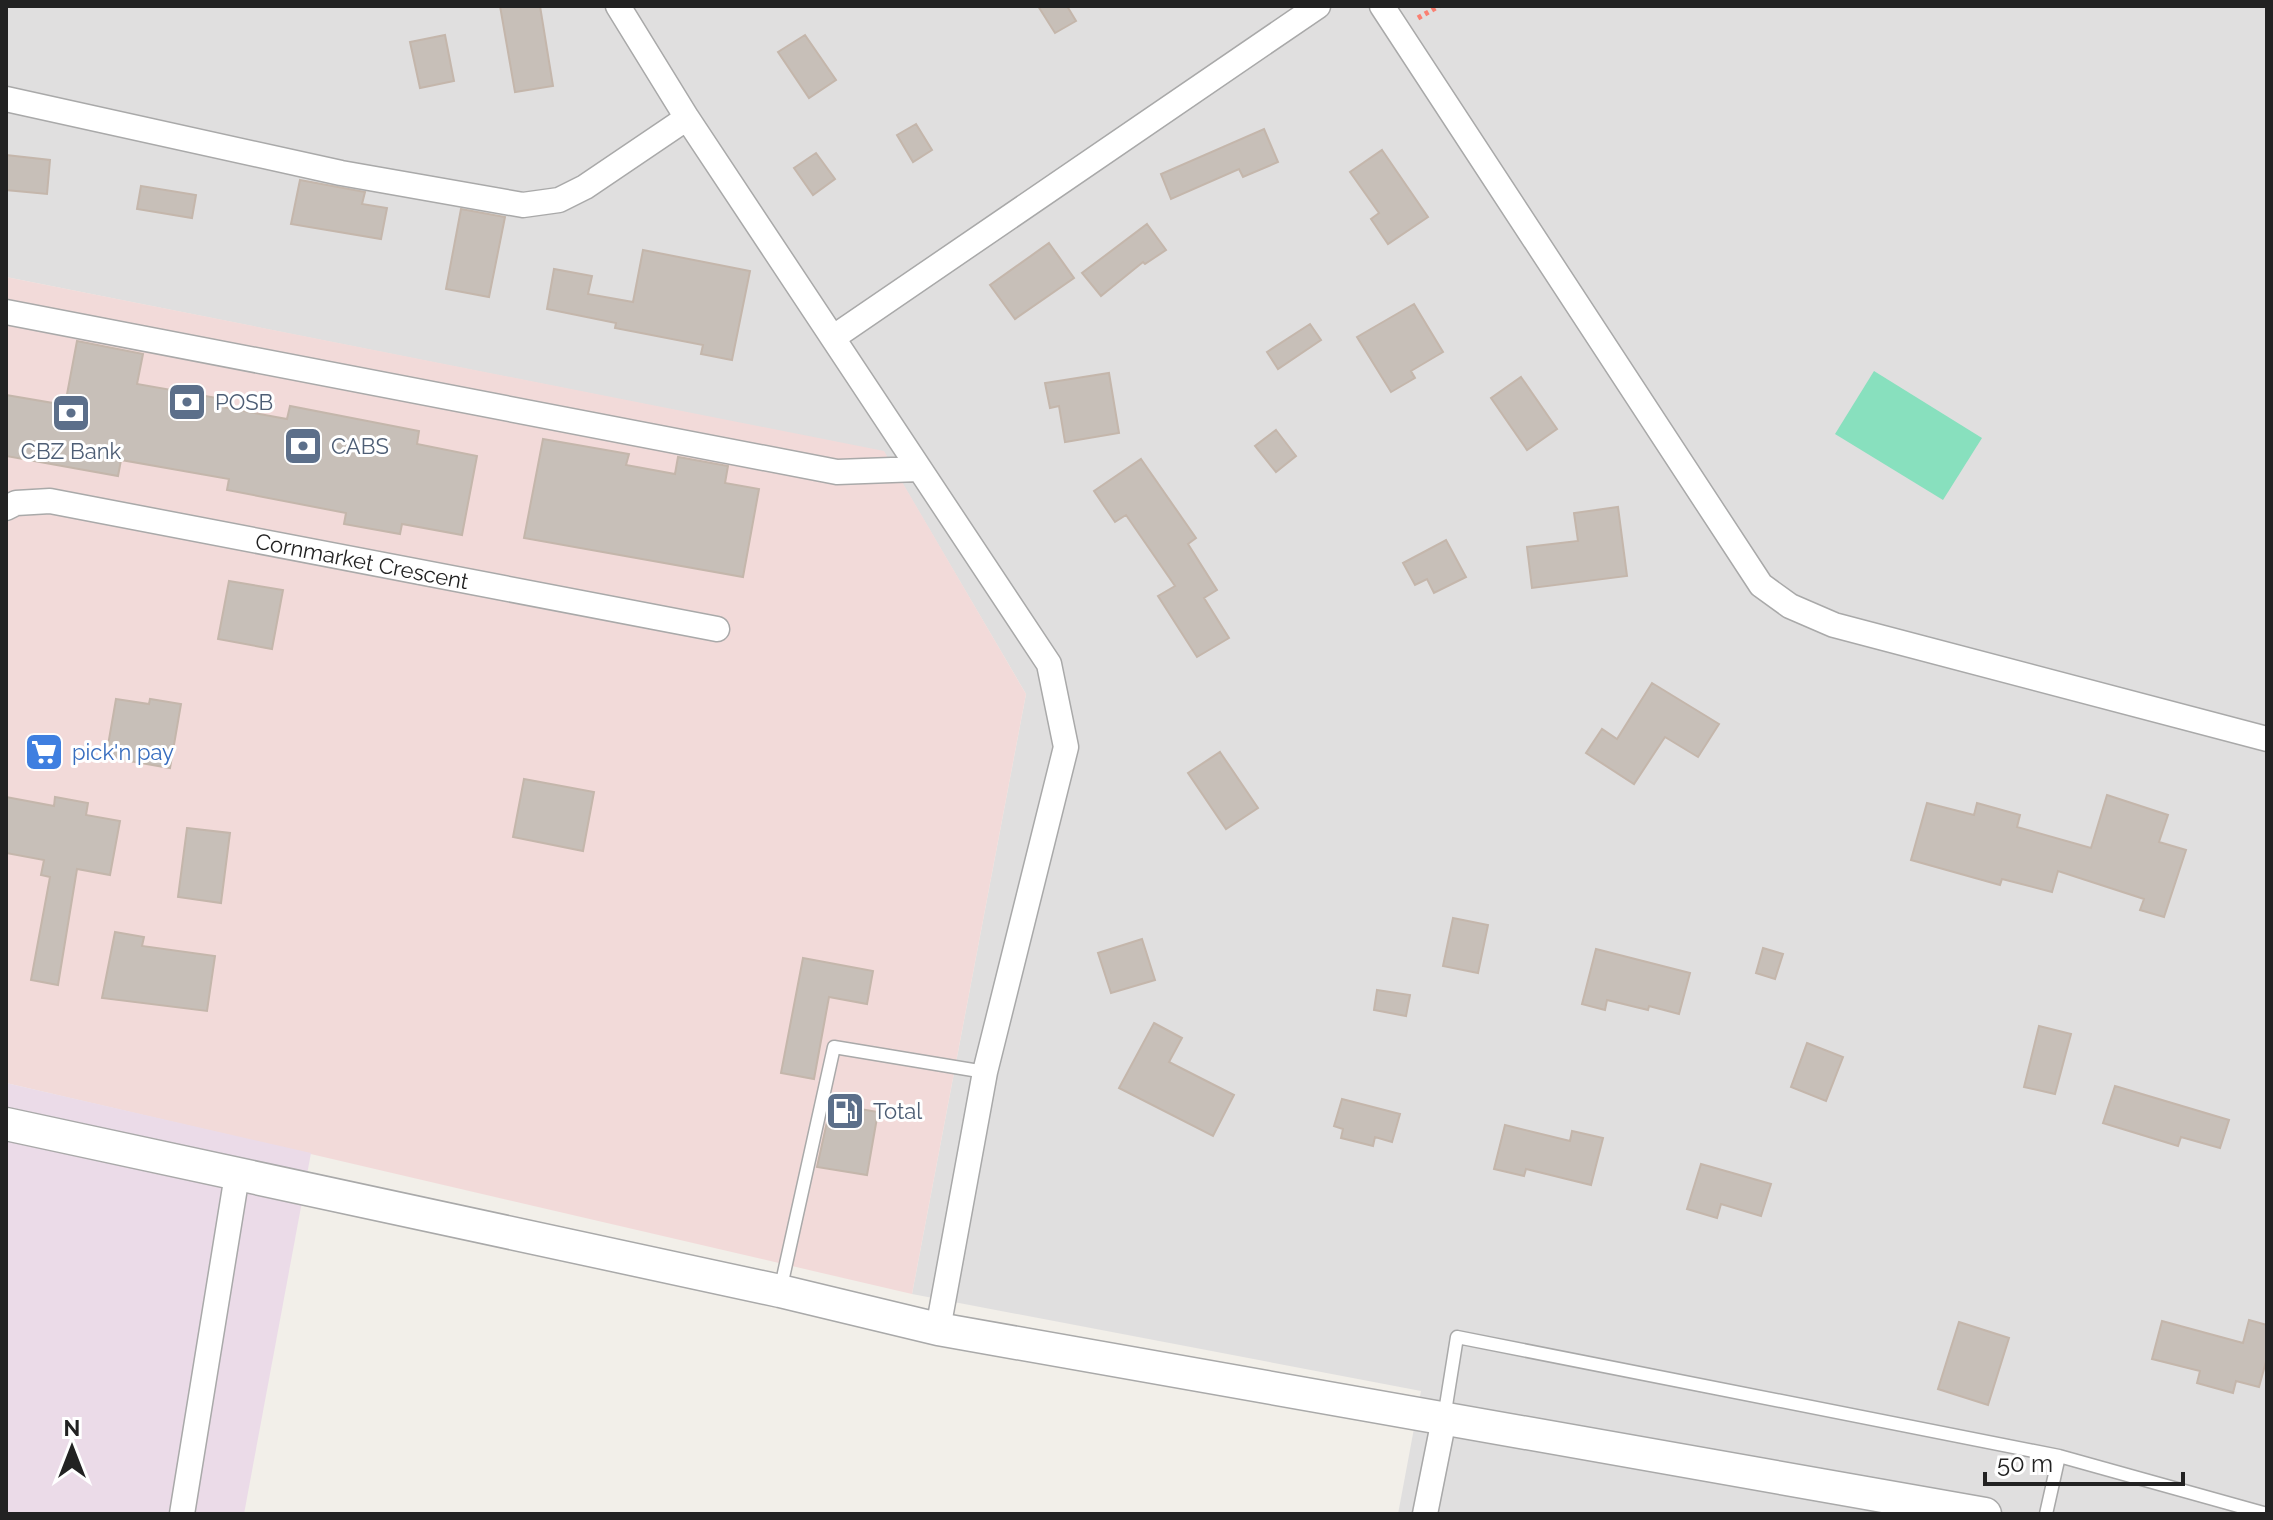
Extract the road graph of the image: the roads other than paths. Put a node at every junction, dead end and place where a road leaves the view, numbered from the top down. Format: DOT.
graph roads {
  1 [pos="618,6"];
  2 [pos="1318,6"];
  3 [pos="1382,6"];
  4 [pos="6,99"];
  5 [pos="687,118"];
  6 [pos="6,312"];
  7 [pos="834,337"];
  8 [pos="919,469"];
  9 [pos="6,508"];
  10 [pos="717,629"];
  11 [pos="2267,739"];
  12 [pos="985,1072"];
  13 [pos="6,1124"];
  14 [pos="237,1175"];
  15 [pos="780,1291"];
  16 [pos="938,1329"];
  17 [pos="1444,1419"];
  18 [pos="2059,1456"];
  19 [pos="182,1514"];
  20 [pos="1425,1514"];
  21 [pos="1985,1514"];
  22 [pos="2046,1514"];
  23 [pos="2267,1514"];
  1 -- 5 [label="street"];
  2 -- 7 [label="street"];
  3 -- 11 [label="street"];
  4 -- 5 [label="street"];
  5 -- 7 [label="street"];
  6 -- 8 [label="street"];
  7 -- 8 [label="street"];
  8 -- 12 [label="street"];
  9 -- 10 [label="street, Cornmarket Crescent"];
  12 -- 15 [label="lane"];
  12 -- 16 [label="street"];
  13 -- 14 [label="street"];
  14 -- 15 [label="street"];
  14 -- 19 [label="street"];
  15 -- 16 [label="street"];
  16 -- 17 [label="street"];
  17 -- 18 [label="lane"];
  17 -- 20 [label="street"];
  17 -- 21 [label="street"];
  18 -- 22 [label="lane"];
  18 -- 23 [label="lane"];
}
